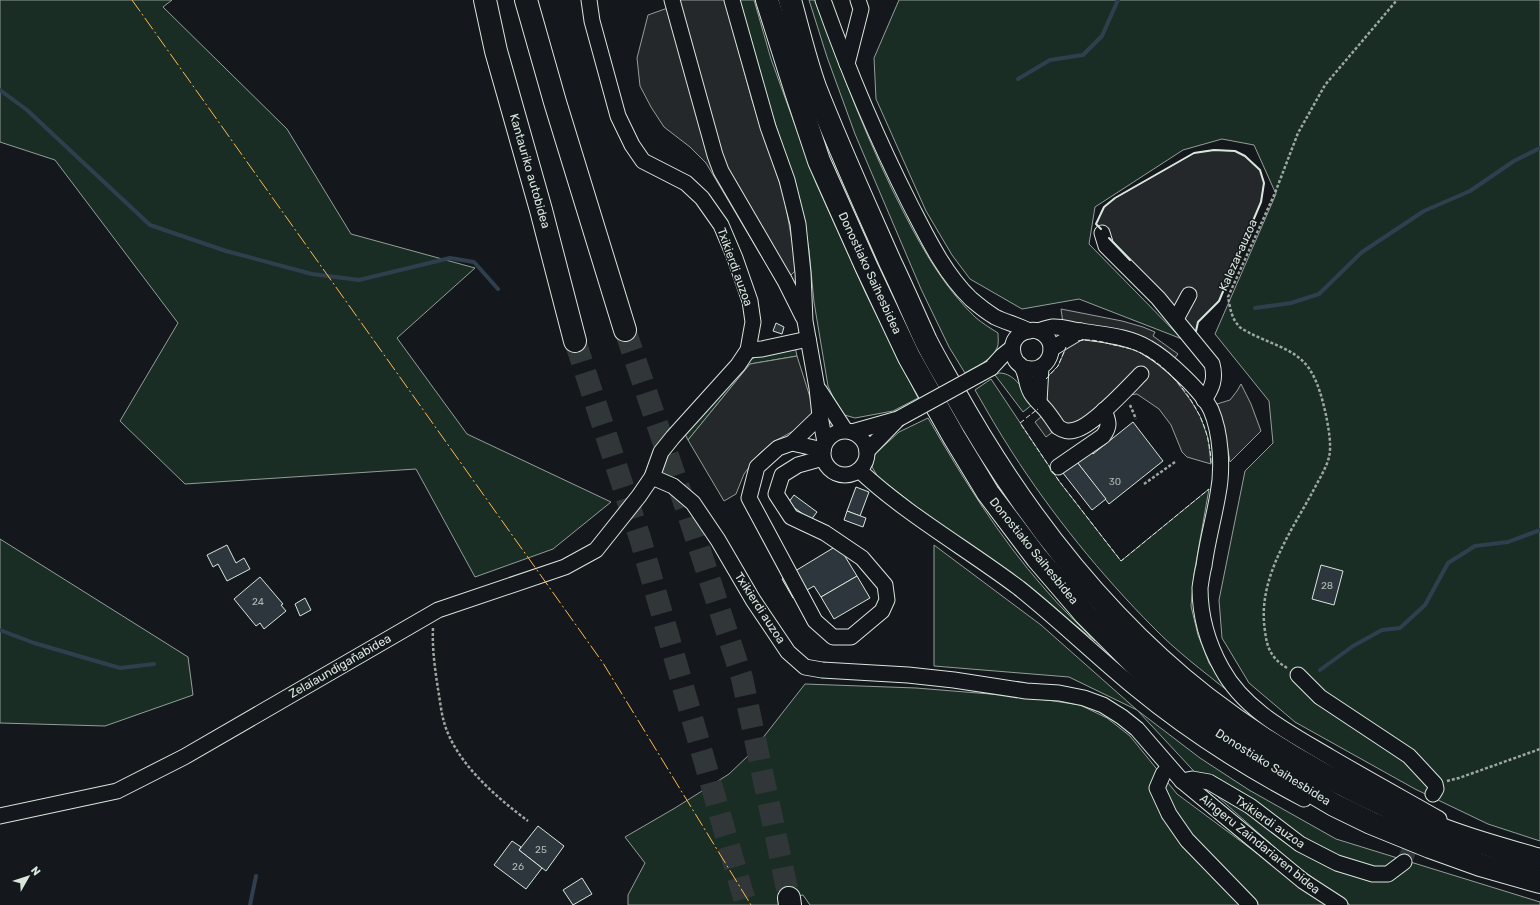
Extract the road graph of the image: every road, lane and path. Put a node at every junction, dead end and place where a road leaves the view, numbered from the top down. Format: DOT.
graph roads {
  1 [pos="485,0"];
  2 [pos="526,0"];
  3 [pos="589,0"];
  4 [pos="672,0"];
  5 [pos="732,0"];
  6 [pos="767,0"];
  7 [pos="790,0"];
  8 [pos="823,0"];
  9 [pos="1397,0"];
  10 [pos="861,3"];
  11 [pos="847,64"];
  12 [pos="1102,233"];
  13 [pos="1189,294"];
  14 [pos="996,317"];
  15 [pos="1176,319"];
  16 [pos="805,321"];
  17 [pos="625,330"];
  18 [pos="1033,331"];
  19 [pos="1081,331"];
  20 [pos="808,339"];
  21 [pos="575,341"];
  22 [pos="1013,345"];
  23 [pos="1051,349"];
  24 [pos="748,350"];
  25 [pos="1020,365"];
  26 [pos="1041,367"];
  27 [pos="991,368"];
  28 [pos="1141,374"];
  29 [pos="1213,381"];
  30 [pos="1190,384"];
  31 [pos="817,388"];
  32 [pos="1204,400"];
  33 [pos="1038,402"];
  34 [pos="1129,403"];
  35 [pos="1104,410"];
  36 [pos="820,416"];
  37 [pos="1136,419"];
  38 [pos="898,420"];
  39 [pos="848,431"];
  40 [pos="792,443"];
  41 [pos="824,450"];
  42 [pos="867,451"];
  43 [pos="1175,462"];
  44 [pos="1058,468"];
  45 [pos="859,470"];
  46 [pos="652,477"];
  47 [pos="1144,484"];
  48 [pos="438,610"];
  49 [pos="1298,675"];
  50 [pos="1540,748"];
  51 [pos="1169,766"];
  52 [pos="1182,781"];
  53 [pos="1434,789"];
  54 [pos="0,816"];
  55 [pos="528,821"];
  56 [pos="1491,845"];
  57 [pos="1430,847"];
  58 [pos="1540,860"];
  59 [pos="1404,862"];
  60 [pos="1540,882"];
  61 [pos="1250,905"];
  62 [pos="1340,905"];
  1 -- 21 [label="highway, Kantauriko autobidea"];
  2 -- 17 [label="highway"];
  3 -- 24 [label="street, Txikierdi auzoa"];
  4 -- 16 [label="street"];
  5 -- 16 [label="street"];
  6 -- 57 [label="highway, Donostiako Saihesbidea"];
  7 -- 56 [label="highway, Donostiako Saihesbidea"];
  8 -- 11 [label="street"];
  9 -- 49 [label="path, Kalezar auzoa"];
  10 -- 11 [label="street"];
  11 -- 14 [label="street"];
  12 -- 15 [label="street"];
  13 -- 15 [label="street"];
  14 -- 18 [label="street"];
  14 -- 22 [label="street"];
  15 -- 29 [label="street"];
  16 -- 20 [label="street"];
  18 -- 19 [label="street"];
  18 -- 22 [label="street"];
  18 -- 23 [label="street"];
  19 -- 23 [label="street"];
  19 -- 30 [label="street"];
  20 -- 24 [label="street"];
  20 -- 31 [label="street"];
  22 -- 25 [label="street"];
  22 -- 27 [label="street"];
  23 -- 26 [label="street"];
  24 -- 46 [label="street, Txikierdi auzoa"];
  25 -- 26 [label="street"];
  25 -- 27 [label="street"];
  25 -- 33 [label="street"];
  26 -- 33 [label="street"];
  27 -- 38 [label="street, bridge"];
  28 -- 35 [label="street"];
  29 -- 30 [label="street"];
  29 -- 32 [label="street"];
  30 -- 32 [label="street"];
  31 -- 36 [label="street"];
  31 -- 39 [label="street"];
  32 -- 56 [label="street"];
  33 -- 35 [label="street"];
  34 -- 37 [label="path"];
  35 -- 44 [label="street"];
  36 -- 40 [label="street"];
  36 -- 41 [label="street"];
  38 -- 39 [label="street"];
  38 -- 42 [label="street"];
  39 -- 41 [label="street"];
  39 -- 42 [label="street"];
  40 -- 41 [label="street"];
  40 -- 41 [label="street"];
  41 -- 45 [label="street"];
  42 -- 45 [label="street"];
  43 -- 47 [label="path"];
  45 -- 57 [label="street"];
  46 -- 48 [label="street, Zelaiaundigañabidea"];
  46 -- 51 [label="street, Txikierdi auzoa"];
  48 -- 54 [label="street, Zelaiaundigañabidea"];
  48 -- 55 [label="path"];
  49 -- 53 [label="street"];
  50 -- 53 [label="path"];
  51 -- 52 [label="street, Txikierdi auzoa"];
  51 -- 61 [label="street"];
  52 -- 59 [label="street, Txikierdi auzoa"];
  52 -- 62 [label="street, Aingeru Zaindariaren bidea"];
  56 -- 58 [label="highway, Donostiako Saihesbidea"];
  57 -- 60 [label="highway, Donostiako Saihesbidea"];
}
